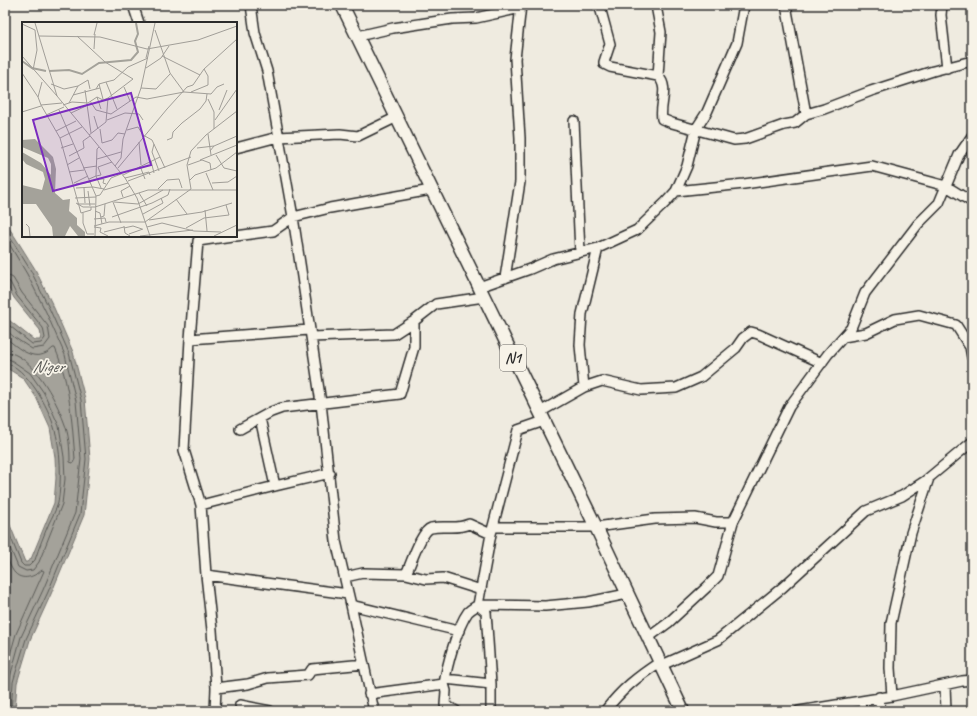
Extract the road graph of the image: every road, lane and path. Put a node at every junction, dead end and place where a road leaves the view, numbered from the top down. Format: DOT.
graph roads {
  1 [pos="133,5"];
  2 [pos="252,5"];
  3 [pos="342,5"];
  4 [pos="598,5"];
  5 [pos="657,5"];
  6 [pos="744,5"];
  7 [pos="786,5"];
  8 [pos="942,5"];
  9 [pos="521,6"];
  10 [pos="139,22"];
  11 [pos="358,36"];
  12 [pos="972,61"];
  13 [pos="947,68"];
  14 [pos="658,76"];
  15 [pos="806,114"];
  16 [pos="396,117"];
  17 [pos="574,121"];
  18 [pos="696,128"];
  19 [pos="972,136"];
  20 [pos="278,137"];
  21 [pos="237,148"];
  22 [pos="946,186"];
  23 [pos="431,190"];
  24 [pos="676,191"];
  25 [pos="972,202"];
  26 [pos="293,217"];
  27 [pos="237,236"];
  28 [pos="215,237"];
  29 [pos="198,238"];
  30 [pos="598,248"];
  31 [pos="580,252"];
  32 [pos="505,278"];
  33 [pos="482,292"];
  34 [pos="414,321"];
  35 [pos="310,334"];
  36 [pos="843,337"];
  37 [pos="190,339"];
  38 [pos="972,357"];
  39 [pos="822,363"];
  40 [pos="584,387"];
  41 [pos="321,403"];
  42 [pos="542,416"];
  43 [pos="260,418"];
  44 [pos="240,429"];
  45 [pos="972,442"];
  46 [pos="330,473"];
  47 [pos="930,477"];
  48 [pos="275,486"];
  49 [pos="201,505"];
  50 [pos="733,522"];
  51 [pos="596,527"];
  52 [pos="492,530"];
  53 [pos="206,574"];
  54 [pos="406,574"];
  55 [pos="344,577"];
  56 [pos="481,590"];
  57 [pos="348,594"];
  58 [pos="627,594"];
  59 [pos="351,604"];
  60 [pos="478,605"];
  61 [pos="459,631"];
  62 [pos="648,637"];
  63 [pos="364,664"];
  64 [pos="661,664"];
  65 [pos="972,680"];
  66 [pos="444,682"];
  67 [pos="491,684"];
  68 [pos="945,684"];
  69 [pos="216,688"];
  70 [pos="369,694"];
  71 [pos="892,696"];
  72 [pos="879,697"];
  73 [pos="240,705"];
  74 [pos="215,711"];
  75 [pos="270,711"];
  76 [pos="374,711"];
  77 [pos="456,711"];
  78 [pos="491,711"];
  79 [pos="605,711"];
  80 [pos="683,711"];
  81 [pos="799,711"];
  82 [pos="880,711"];
  83 [pos="946,711"];
  1 -- 10 [label="street"];
  2 -- 20 [label="street"];
  3 -- 11 [label="main road, N1"];
  4 -- 14 [label="street"];
  5 -- 14 [label="street"];
  6 -- 18 [label="street"];
  7 -- 15 [label="street"];
  8 -- 13 [label="street"];
  9 -- 11 [label="street"];
  9 -- 32 [label="street"];
  11 -- 16 [label="main road, N1"];
  12 -- 13 [label="street"];
  13 -- 15 [label="street"];
  14 -- 18 [label="street"];
  15 -- 18 [label="street"];
  16 -- 20 [label="street"];
  16 -- 23 [label="main road, N1"];
  17 -- 31 [label="street"];
  18 -- 24 [label="street"];
  19 -- 22 [label="street"];
  20 -- 21 [label="street"];
  20 -- 26 [label="street"];
  22 -- 24 [label="street"];
  22 -- 25 [label="street"];
  22 -- 36 [label="street"];
  23 -- 26 [label="street"];
  23 -- 33 [label="main road, N1"];
  24 -- 30 [label="street"];
  26 -- 27 [label="street"];
  26 -- 35 [label="street"];
  28 -- 29 [label="street"];
  29 -- 37 [label="street"];
  30 -- 31 [label="street"];
  30 -- 40 [label="street"];
  31 -- 32 [label="street"];
  32 -- 33 [label="street"];
  33 -- 34 [label="street"];
  33 -- 42 [label="main road, N1"];
  34 -- 35 [label="street"];
  34 -- 41 [label="street"];
  35 -- 37 [label="street"];
  35 -- 41 [label="street"];
  36 -- 38 [label="street"];
  36 -- 39 [label="street"];
  37 -- 49 [label="street"];
  39 -- 40 [label="street"];
  39 -- 50 [label="street"];
  40 -- 42 [label="street"];
  41 -- 43 [label="street"];
  41 -- 46 [label="street"];
  42 -- 51 [label="main road, N1"];
  42 -- 52 [label="street"];
  43 -- 44 [label="street"];
  43 -- 48 [label="street"];
  45 -- 47 [label="street"];
  46 -- 48 [label="street"];
  46 -- 55 [label="street"];
  47 -- 64 [label="street"];
  47 -- 71 [label="street"];
  48 -- 49 [label="street"];
  49 -- 53 [label="street"];
  50 -- 51 [label="street"];
  50 -- 62 [label="street"];
  51 -- 52 [label="street"];
  51 -- 58 [label="main road, N1"];
  52 -- 54 [label="street"];
  52 -- 56 [label="street"];
  53 -- 57 [label="street"];
  53 -- 69 [label="street"];
  54 -- 55 [label="street"];
  54 -- 56 [label="street"];
  55 -- 57 [label="street"];
  56 -- 60 [label="street"];
  57 -- 59 [label="street"];
  58 -- 60 [label="street"];
  58 -- 62 [label="main road, N1"];
  59 -- 61 [label="street"];
  59 -- 63 [label="street"];
  60 -- 61 [label="street"];
  60 -- 67 [label="street"];
  61 -- 66 [label="street"];
  62 -- 64 [label="main road, N1"];
  63 -- 69 [label="street"];
  63 -- 70 [label="street"];
  64 -- 79 [label="street"];
  64 -- 80 [label="main road, N1"];
  65 -- 68 [label="street"];
  66 -- 67 [label="street"];
  66 -- 70 [label="street"];
  66 -- 77 [label="street"];
  67 -- 78 [label="street"];
  68 -- 71 [label="street"];
  68 -- 83 [label="street"];
  69 -- 74 [label="street"];
  70 -- 76 [label="street"];
  71 -- 72 [label="street"];
  72 -- 81 [label="street"];
  72 -- 82 [label="street"];
  73 -- 75 [label="street"];
}
